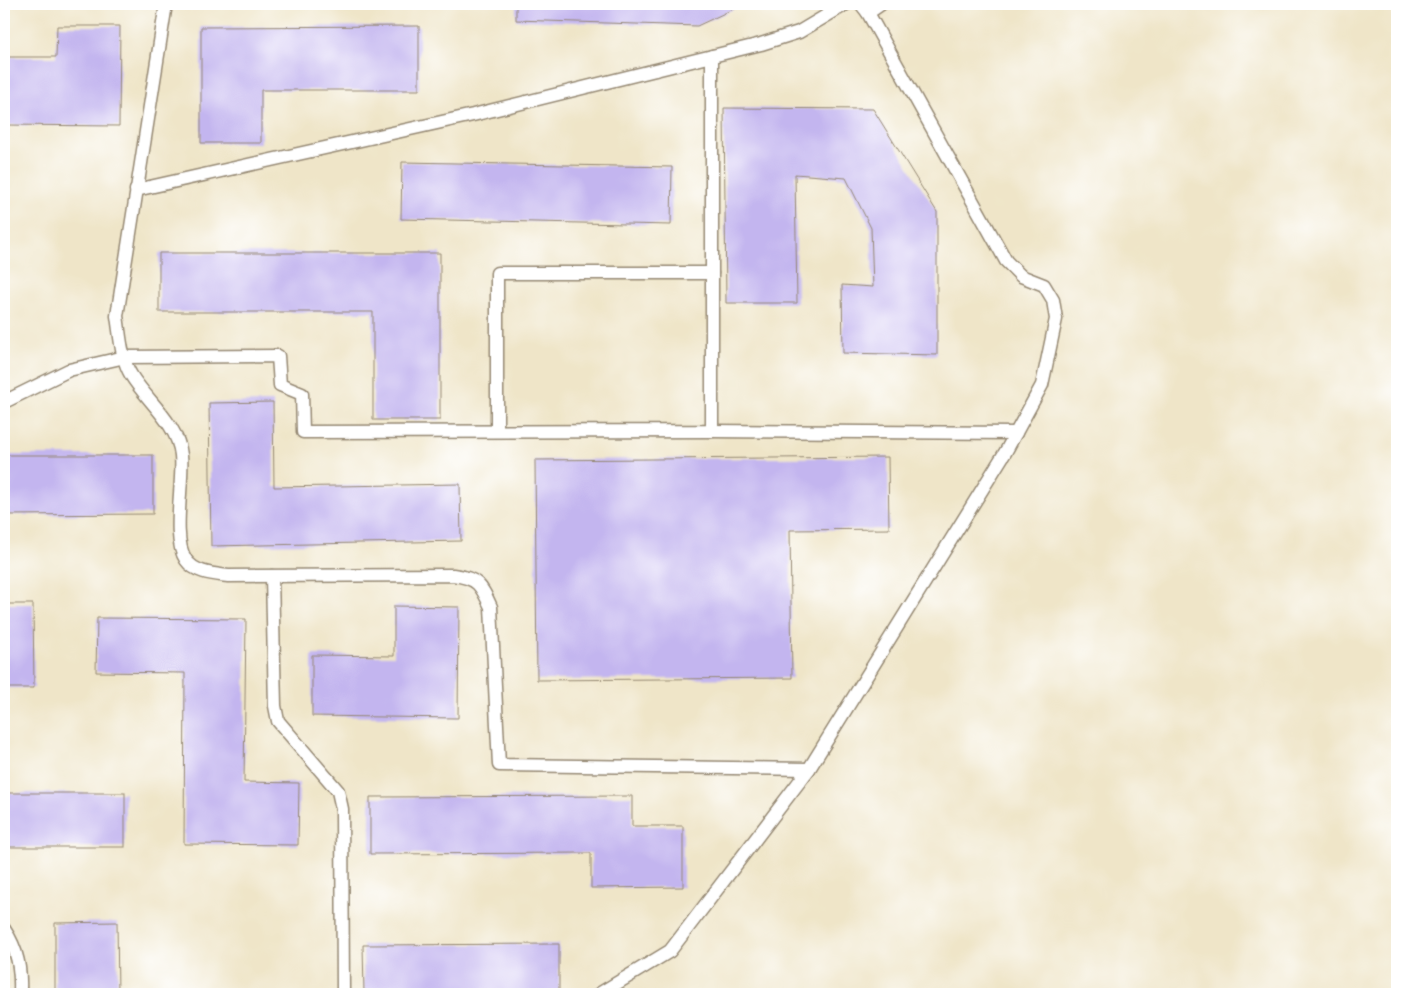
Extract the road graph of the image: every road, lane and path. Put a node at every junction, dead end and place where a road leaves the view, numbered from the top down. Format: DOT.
graph roads {
  1 [pos="166,4"];
  2 [pos="846,4"];
  3 [pos="881,4"];
  4 [pos="864,9"];
  5 [pos="712,56"];
  6 [pos="136,190"];
  7 [pos="712,273"];
  8 [pos="125,357"];
  9 [pos="4,402"];
  10 [pos="712,430"];
  11 [pos="497,431"];
  12 [pos="1016,433"];
  13 [pos="272,576"];
  14 [pos="809,769"];
  15 [pos="4,929"];
  16 [pos="20,994"];
  17 [pos="342,994"];
  18 [pos="599,994"];
  1 -- 6 [label="lane"];
  2 -- 5 [label="lane"];
  3 -- 4 [label="lane"];
  4 -- 12 [label="lane"];
  5 -- 6 [label="lane"];
  5 -- 7 [label="lane"];
  6 -- 8 [label="lane"];
  7 -- 10 [label="lane"];
  7 -- 11 [label="lane"];
  8 -- 9 [label="lane"];
  8 -- 11 [label="lane"];
  8 -- 13 [label="lane"];
  10 -- 11 [label="lane"];
  10 -- 12 [label="lane"];
  12 -- 14 [label="lane"];
  13 -- 14 [label="lane"];
  13 -- 17 [label="lane"];
  14 -- 18 [label="lane"];
  15 -- 16 [label="lane"];
}
